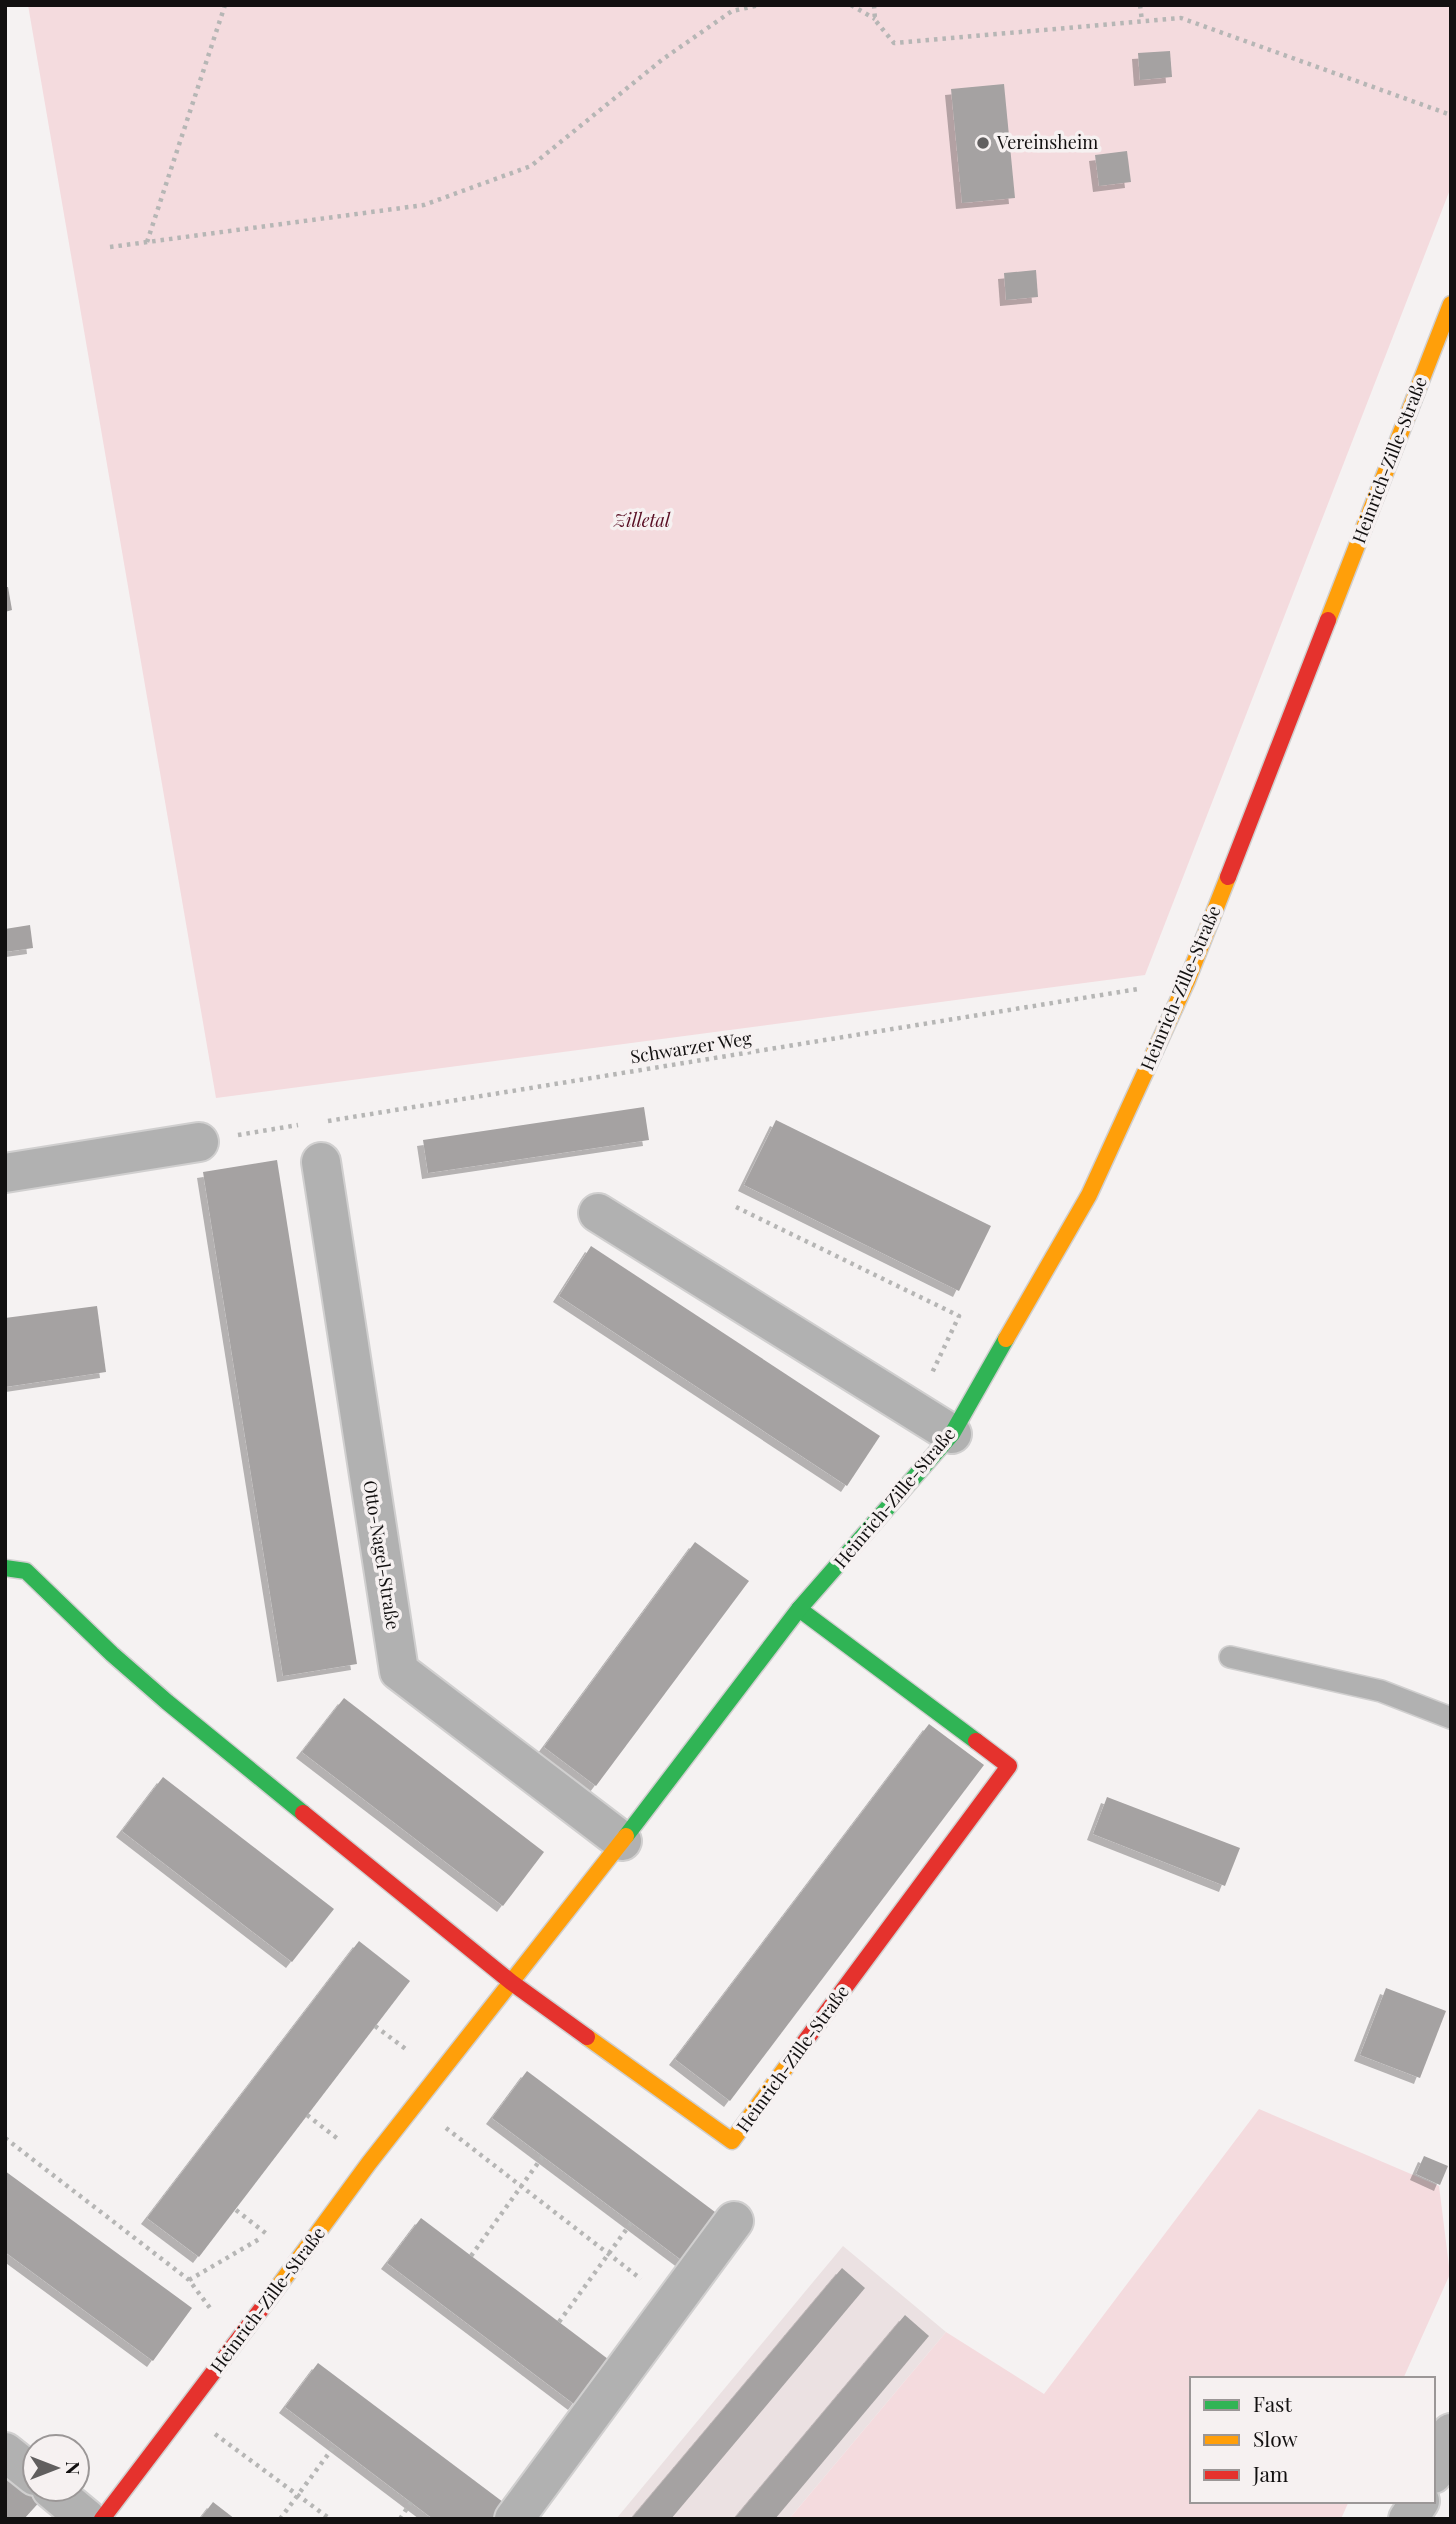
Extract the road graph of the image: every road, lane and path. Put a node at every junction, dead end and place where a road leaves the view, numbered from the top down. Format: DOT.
graph roads {
  1 [pos="225,5"];
  2 [pos="760,5"];
  3 [pos="851,5"];
  4 [pos="874,5"];
  5 [pos="1140,5"];
  6 [pos="875,20"];
  7 [pos="1142,21"];
  8 [pos="1451,115"];
  9 [pos="146,242"];
  10 [pos="110,247"];
  11 [pos="1451,304"];
  12 [pos="1187,981"];
  13 [pos="322,1122"];
  14 [pos="308,1124"];
  15 [pos="198,1142"];
  16 [pos="321,1162"];
  17 [pos="5,1172"];
  18 [pos="736,1207"];
  19 [pos="598,1213"];
  20 [pos="915,1410"];
  21 [pos="952,1434"];
  22 [pos="5,1568"];
  23 [pos="799,1609"];
  24 [pos="1230,1657"];
  25 [pos="1451,1718"];
  26 [pos="622,1841"];
  27 [pos="511,1982"];
  28 [pos="415,2104"];
  29 [pos="5,2138"];
  30 [pos="543,2156"];
  31 [pos="521,2186"];
  32 [pos="734,2221"];
  33 [pos="631,2223"];
  34 [pos="608,2254"];
  35 [pos="471,2256"];
  36 [pos="673,2304"];
  37 [pos="559,2322"];
  38 [pos="236,2343"];
  39 [pos="184,2411"];
  40 [pos="1451,2433"];
  41 [pos="335,2445"];
  42 [pos="5,2452"];
  43 [pos="21,2465"];
  44 [pos="1435,2469"];
  45 [pos="298,2495"];
  46 [pos="411,2502"];
  47 [pos="68,2503"];
  48 [pos="1419,2503"];
  49 [pos="87,2519"];
  50 [pos="102,2519"];
  51 [pos="280,2519"];
  52 [pos="330,2519"];
  53 [pos="400,2519"];
  54 [pos="514,2519"];
  55 [pos="1408,2519"];
  1 -- 9 [label="path"];
  2 -- 9 [label="path"];
  3 -- 6 [label="path"];
  4 -- 6 [label="path"];
  5 -- 7 [label="path"];
  6 -- 7 [label="path"];
  7 -- 8 [label="path"];
  9 -- 10 [label="path"];
  11 -- 12 [label="street, Heinrich-Zille-Straße"];
  12 -- 13 [label="path, Schwarzer Weg"];
  12 -- 21 [label="street, Heinrich-Zille-Straße"];
  14 -- 15 [label="path"];
  15 -- 17 [label="street"];
  16 -- 26 [label="street, Otto-Nagel-Straße"];
  18 -- 20 [label="path"];
  19 -- 20 [label="street"];
  20 -- 21 [label="street"];
  21 -- 23 [label="street, Heinrich-Zille-Straße"];
  22 -- 27 [label="street"];
  23 -- 26 [label="street, Heinrich-Zille-Straße"];
  23 -- 27 [label="street, Heinrich-Zille-Straße"];
  24 -- 25 [label="lane"];
  26 -- 27 [label="street, Heinrich-Zille-Straße"];
  27 -- 28 [label="street, Heinrich-Zille-Straße"];
  28 -- 31 [label="path"];
  28 -- 38 [label="street, Heinrich-Zille-Straße"];
  29 -- 38 [label="path"];
  30 -- 31 [label="path"];
  31 -- 34 [label="path"];
  31 -- 35 [label="path"];
  32 -- 36 [label="street"];
  33 -- 34 [label="path"];
  34 -- 36 [label="path"];
  34 -- 37 [label="path"];
  36 -- 54 [label="street"];
  38 -- 39 [label="street, Heinrich-Zille-Straße"];
  39 -- 45 [label="path"];
  39 -- 50 [label="street, Heinrich-Zille-Straße"];
  40 -- 44 [label="street"];
  41 -- 45 [label="path"];
  42 -- 43 [label="street"];
  45 -- 51 [label="path"];
  45 -- 52 [label="path"];
  46 -- 53 [label="path"];
  47 -- 49 [label="street"];
  48 -- 55 [label="street"];
}
